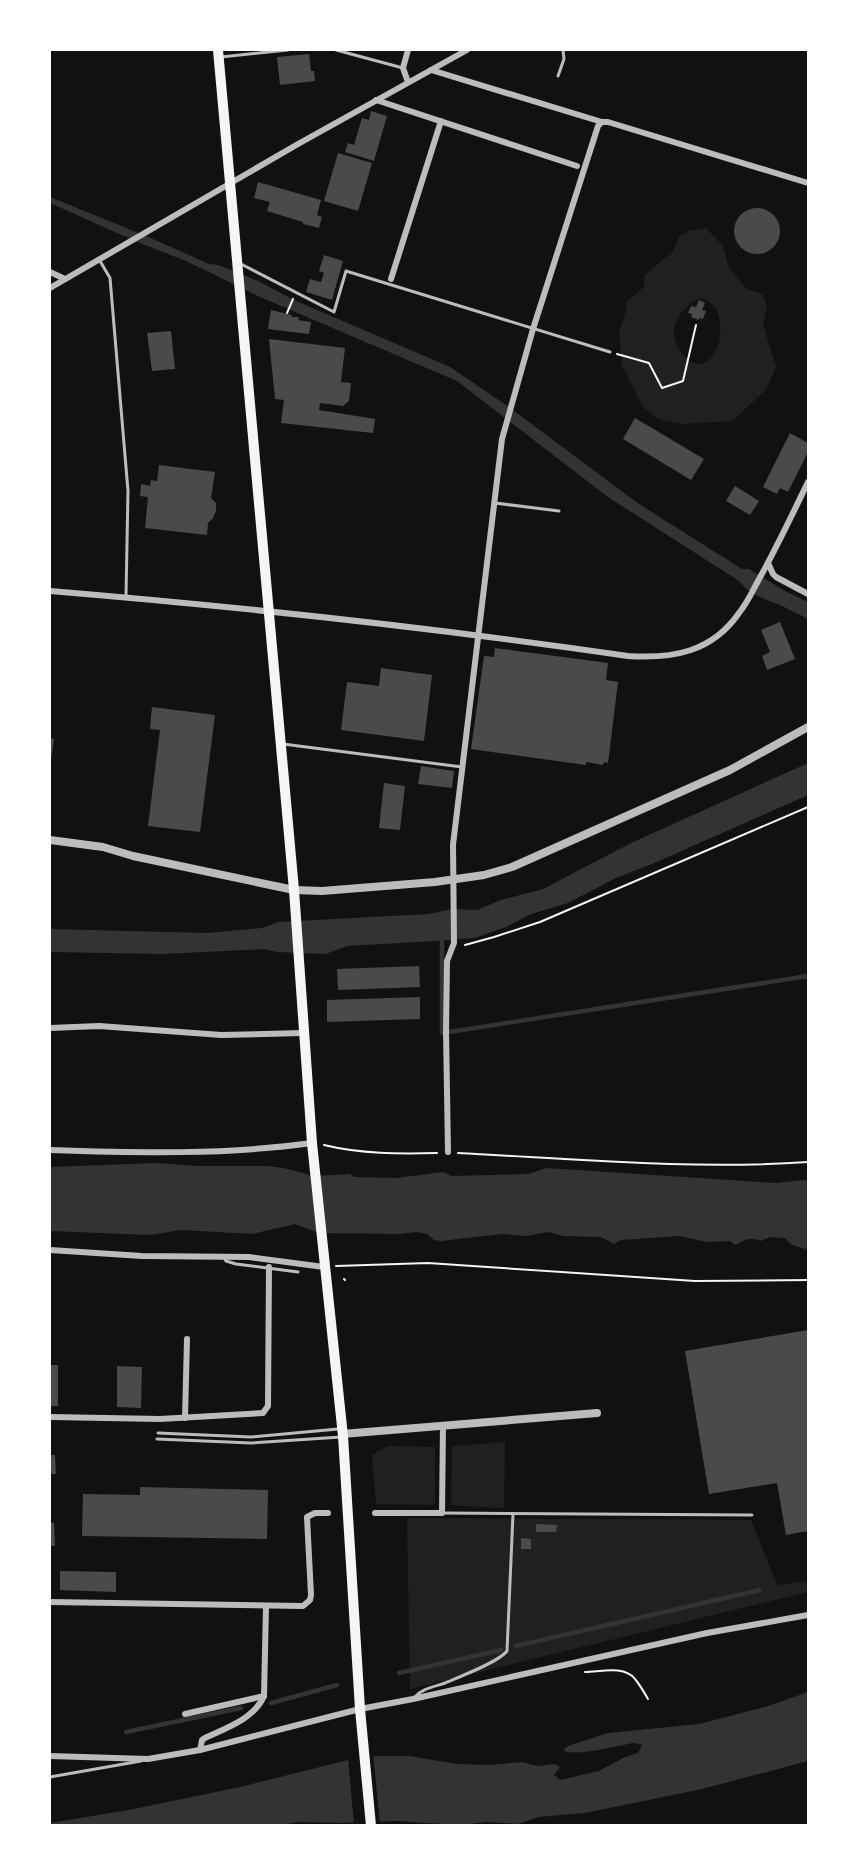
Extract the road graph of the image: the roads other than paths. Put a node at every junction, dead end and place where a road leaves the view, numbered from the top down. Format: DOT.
graph roads {
  1 [pos="288,50"];
  2 [pos="336,50"];
  3 [pos="408,50"];
  4 [pos="467,50"];
  5 [pos="563,50"];
  6 [pos="218,53"];
  7 [pos="403,68"];
  8 [pos="431,70"];
  9 [pos="558,76"];
  10 [pos="408,82"];
  11 [pos="376,100"];
  12 [pos="441,122"];
  13 [pos="602,122"];
  14 [pos="577,166"];
  15 [pos="230,183"];
  16 [pos="808,183"];
  17 [pos="99,259"];
  18 [pos="237,266"];
  19 [pos="50,272"];
  20 [pos="65,279"];
  21 [pos="391,279"];
  22 [pos="50,288"];
  23 [pos="532,328"];
  24 [pos="610,352"];
  25 [pos="808,482"];
  26 [pos="494,503"];
  27 [pos="559,512"];
  28 [pos="768,563"];
  29 [pos="50,591"];
  30 [pos="808,594"];
  31 [pos="126,597"];
  32 [pos="268,612"];
  33 [pos="479,634"];
  34 [pos="808,727"];
  35 [pos="280,744"];
  36 [pos="462,767"];
  37 [pos="50,840"];
  38 [pos="453,880"];
  39 [pos="294,890"];
  40 [pos="50,1028"];
  41 [pos="303,1033"];
  42 [pos="313,1149"];
  43 [pos="50,1150"];
  44 [pos="448,1152"];
  45 [pos="50,1250"];
  46 [pos="224,1257"];
  47 [pos="324,1263"];
  48 [pos="269,1268"];
  49 [pos="298,1272"];
  50 [pos="187,1339"];
  51 [pos="597,1413"];
  52 [pos="50,1417"];
  53 [pos="185,1418"];
  54 [pos="443,1425"];
  55 [pos="158,1432"];
  56 [pos="342,1433"];
  57 [pos="157,1439"];
  58 [pos="328,1513"];
  59 [pos="375,1513"];
  60 [pos="442,1514"];
  61 [pos="513,1514"];
  62 [pos="752,1515"];
  63 [pos="50,1602"];
  64 [pos="266,1606"];
  65 [pos="808,1615"];
  66 [pos="264,1696"];
  67 [pos="413,1700"];
  68 [pos="361,1712"];
  69 [pos="185,1714"];
  70 [pos="200,1750"];
  71 [pos="50,1756"];
  72 [pos="148,1760"];
  73 [pos="50,1777"];
  74 [pos="371,1826"];
  1 -- 6 [label="lane"];
  2 -- 7 [label="lane"];
  3 -- 7 [label="street"];
  4 -- 8 [label="street"];
  5 -- 9 [label="lane"];
  6 -- 15 [label="highway"];
  7 -- 10 [label="street"];
  8 -- 10 [label="street"];
  8 -- 13 [label="street"];
  10 -- 11 [label="street"];
  11 -- 12 [label="street"];
  11 -- 15 [label="street"];
  12 -- 14 [label="street"];
  12 -- 21 [label="street"];
  13 -- 16 [label="street"];
  13 -- 23 [label="street"];
  15 -- 17 [label="street"];
  15 -- 18 [label="highway"];
  17 -- 20 [label="street"];
  17 -- 31 [label="lane"];
  18 -- 23 [label="lane"];
  18 -- 32 [label="highway"];
  19 -- 20 [label="street"];
  20 -- 22 [label="street"];
  23 -- 24 [label="lane"];
  23 -- 26 [label="street"];
  25 -- 28 [label="street"];
  26 -- 27 [label="lane"];
  26 -- 33 [label="street"];
  28 -- 30 [label="street"];
  28 -- 33 [label="street"];
  29 -- 31 [label="street"];
  31 -- 32 [label="street"];
  32 -- 33 [label="street"];
  32 -- 35 [label="highway"];
  33 -- 36 [label="street"];
  34 -- 38 [label="street"];
  35 -- 36 [label="lane"];
  35 -- 39 [label="highway"];
  36 -- 38 [label="street"];
  37 -- 39 [label="street"];
  38 -- 39 [label="street"];
  38 -- 44 [label="street"];
  39 -- 41 [label="highway"];
  40 -- 41 [label="street"];
  41 -- 42 [label="highway"];
  42 -- 43 [label="street"];
  42 -- 47 [label="highway"];
  45 -- 46 [label="street"];
  46 -- 47 [label="street"];
  46 -- 48 [label="lane"];
  47 -- 56 [label="highway"];
  48 -- 49 [label="lane"];
  48 -- 53 [label="street"];
  50 -- 53 [label="street"];
  51 -- 54 [label="street"];
  52 -- 53 [label="street"];
  54 -- 56 [label="street"];
  54 -- 60 [label="street"];
  55 -- 56 [label="lane"];
  56 -- 57 [label="lane"];
  56 -- 68 [label="highway"];
  58 -- 64 [label="street"];
  59 -- 60 [label="street"];
  60 -- 61 [label="lane"];
  61 -- 62 [label="lane"];
  61 -- 67 [label="lane"];
  63 -- 64 [label="street"];
  64 -- 66 [label="street"];
  65 -- 67 [label="street"];
  66 -- 69 [label="street"];
  66 -- 70 [label="street"];
  67 -- 68 [label="street"];
  68 -- 70 [label="street"];
  68 -- 74 [label="highway"];
  70 -- 72 [label="street"];
  71 -- 72 [label="street"];
  72 -- 73 [label="lane"];
}
